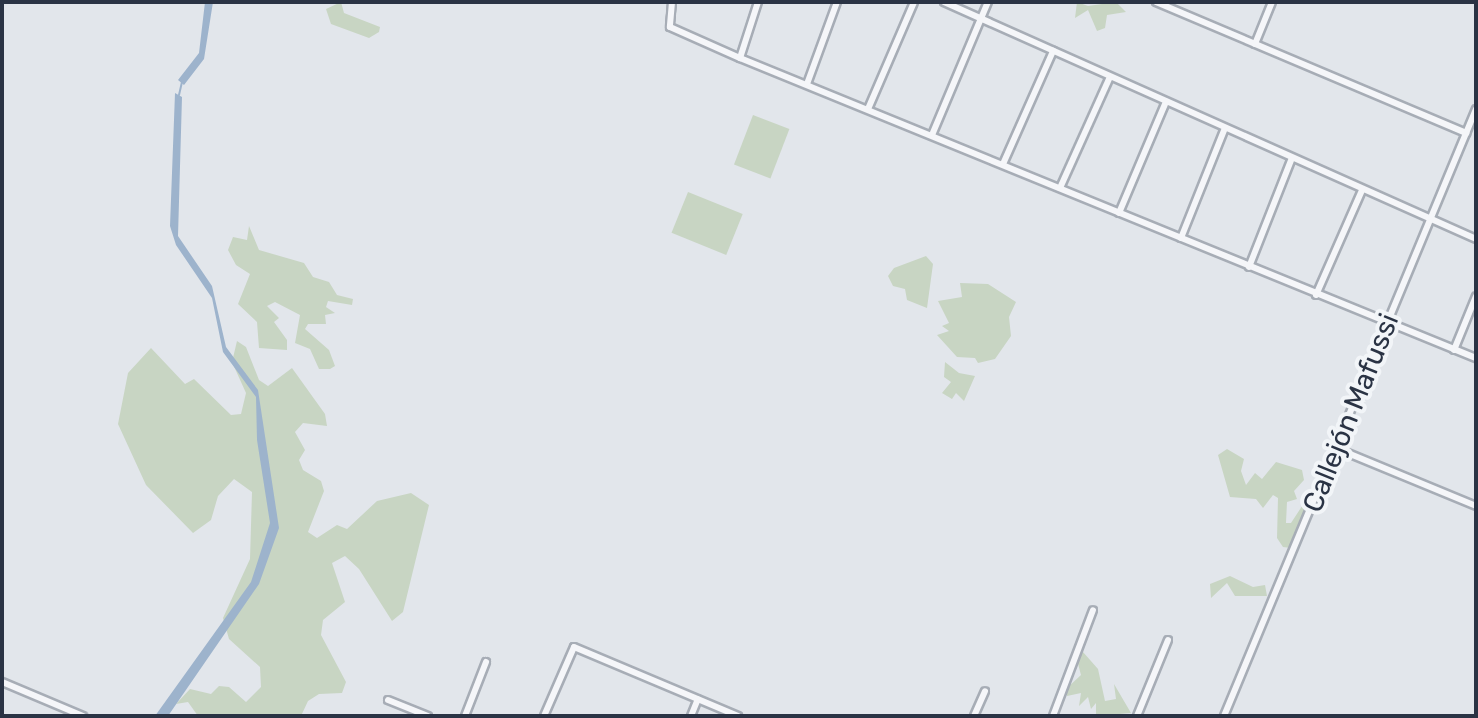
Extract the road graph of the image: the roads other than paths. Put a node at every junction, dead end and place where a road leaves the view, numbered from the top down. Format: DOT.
graph roads {
  1 [pos="672,2"];
  2 [pos="758,2"];
  3 [pos="837,2"];
  4 [pos="914,2"];
  5 [pos="944,2"];
  6 [pos="988,2"];
  7 [pos="1156,2"];
  8 [pos="1272,2"];
  9 [pos="981,19"];
  10 [pos="1255,44"];
  11 [pos="1053,51"];
  12 [pos="740,58"];
  13 [pos="1110,77"];
  14 [pos="807,84"];
  15 [pos="1166,102"];
  16 [pos="868,109"];
  17 [pos="1476,109"];
  18 [pos="1225,128"];
  19 [pos="1466,133"];
  20 [pos="932,135"];
  21 [pos="1292,158"];
  22 [pos="1003,164"];
  23 [pos="1060,188"];
  24 [pos="1362,190"];
  25 [pos="1119,213"];
  26 [pos="1429,217"];
  27 [pos="1181,238"];
  28 [pos="1476,239"];
  29 [pos="1249,267"];
  30 [pos="1316,295"];
  31 [pos="1476,296"];
  32 [pos="1388,325"];
  33 [pos="1454,350"];
  34 [pos="1476,358"];
  35 [pos="1338,449"];
  36 [pos="1476,506"];
  37 [pos="1093,610"];
  38 [pos="1168,640"];
  39 [pos="486,662"];
  40 [pos="2,682"];
  41 [pos="985,691"];
  42 [pos="698,699"];
  43 [pos="388,700"];
  44 [pos="547,715"];
  45 [pos="83,716"];
  46 [pos="428,716"];
  47 [pos="465,716"];
  48 [pos="691,716"];
  49 [pos="738,716"];
  50 [pos="974,716"];
  51 [pos="1053,716"];
  52 [pos="1137,716"];
  53 [pos="1224,716"];
  1 -- 12 [label="street"];
  2 -- 12 [label="street"];
  3 -- 14 [label="street"];
  4 -- 16 [label="street"];
  5 -- 9 [label="street"];
  6 -- 9 [label="street"];
  7 -- 10 [label="street"];
  8 -- 10 [label="street"];
  9 -- 11 [label="street"];
  9 -- 20 [label="street"];
  10 -- 19 [label="street"];
  11 -- 13 [label="street"];
  11 -- 22 [label="street"];
  12 -- 14 [label="street"];
  13 -- 15 [label="street"];
  13 -- 23 [label="street"];
  14 -- 16 [label="street"];
  15 -- 18 [label="street"];
  15 -- 25 [label="street"];
  16 -- 20 [label="street"];
  17 -- 19 [label="street, Callejón Mafussi"];
  18 -- 21 [label="street"];
  18 -- 27 [label="street"];
  19 -- 26 [label="street, Callejón Mafussi"];
  20 -- 22 [label="street"];
  21 -- 24 [label="street"];
  21 -- 29 [label="street"];
  22 -- 23 [label="street"];
  23 -- 25 [label="street"];
  24 -- 26 [label="street"];
  24 -- 30 [label="street"];
  25 -- 27 [label="street"];
  26 -- 28 [label="street"];
  26 -- 32 [label="street, Callejón Mafussi"];
  27 -- 29 [label="street"];
  29 -- 30 [label="street"];
  30 -- 32 [label="street"];
  31 -- 33 [label="street"];
  32 -- 33 [label="street"];
  32 -- 35 [label="street, Callejón Mafussi"];
  33 -- 34 [label="street"];
  35 -- 36 [label="street"];
  35 -- 53 [label="street, Callejón Mafussi"];
  37 -- 51 [label="street"];
  38 -- 52 [label="street"];
  39 -- 47 [label="street"];
  40 -- 45 [label="street"];
  41 -- 50 [label="street"];
  42 -- 44 [label="street"];
  42 -- 48 [label="street"];
  42 -- 49 [label="street"];
  43 -- 46 [label="street"];
}
